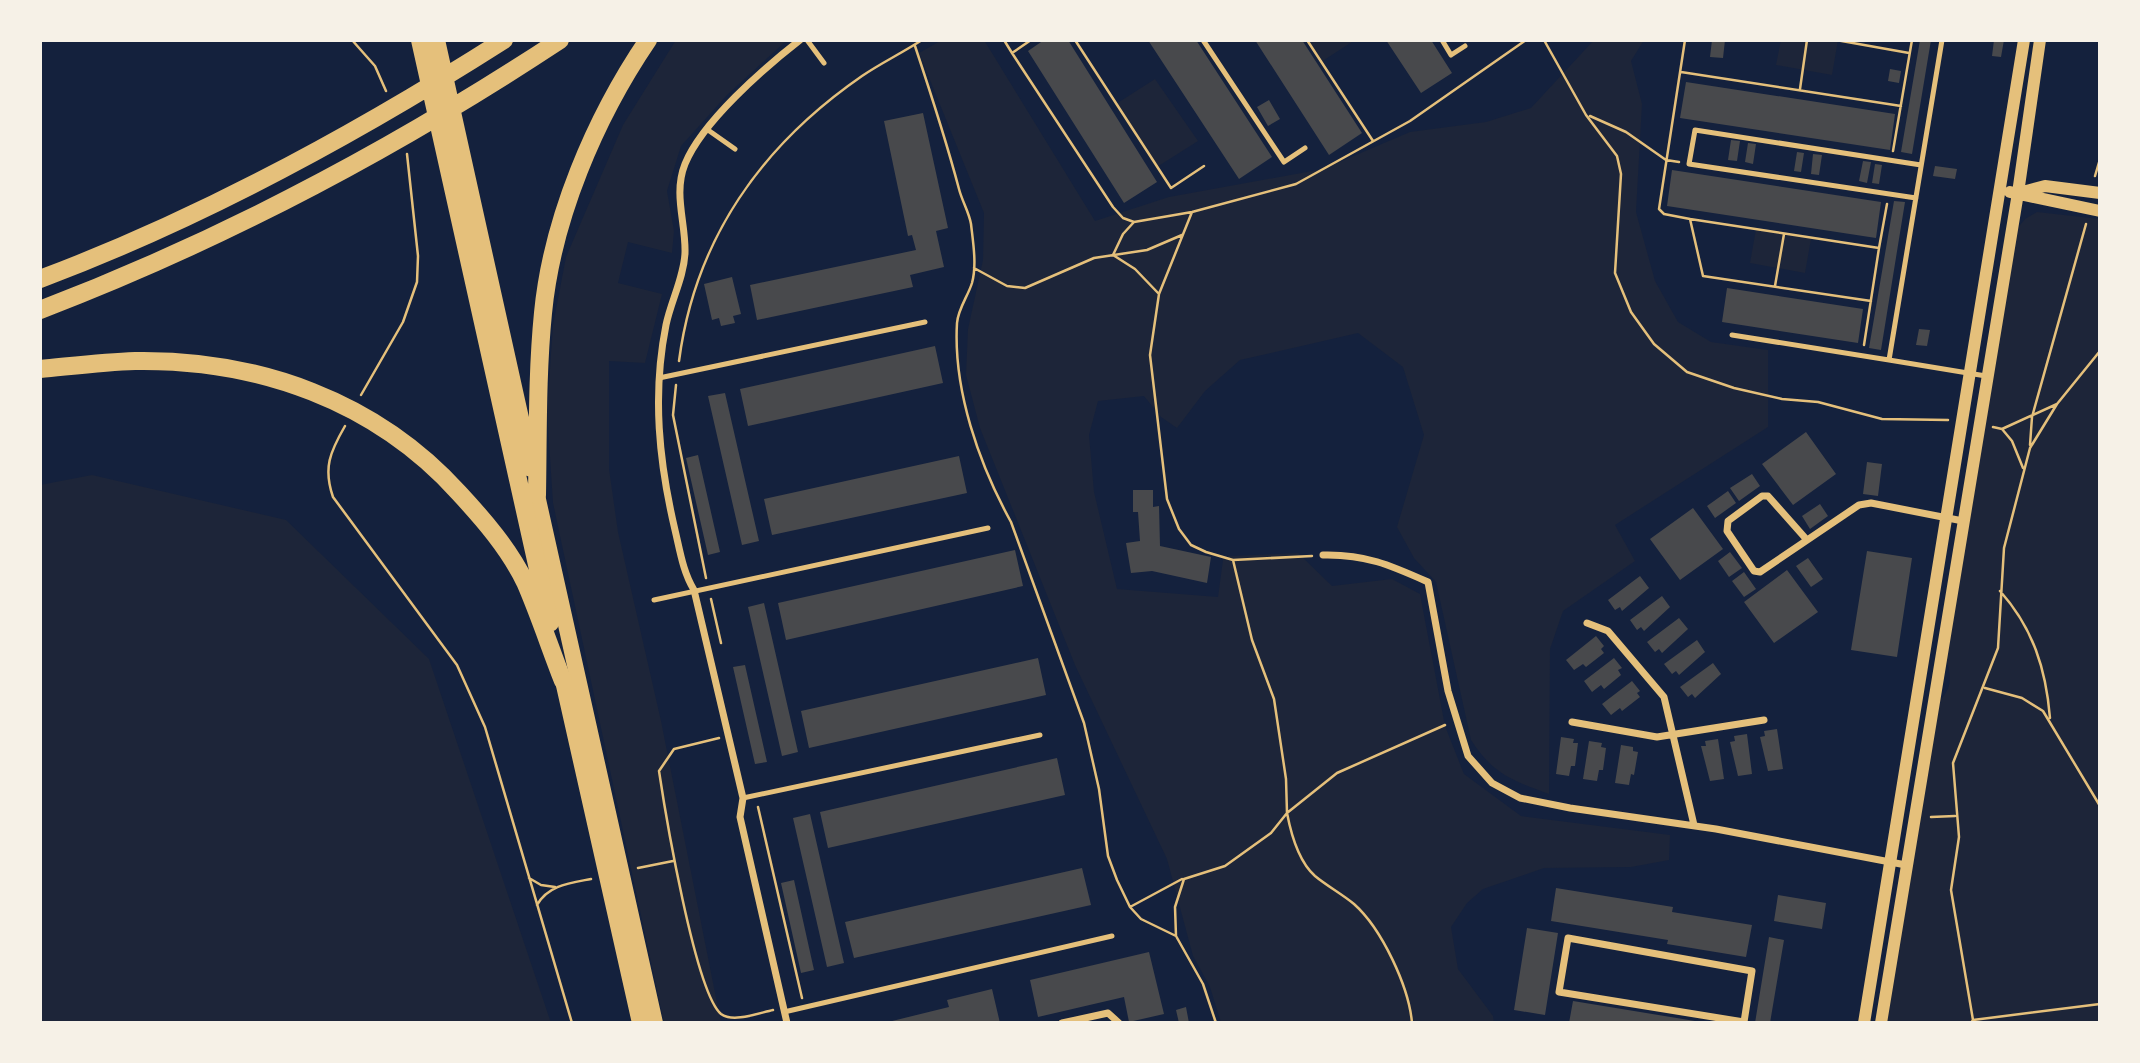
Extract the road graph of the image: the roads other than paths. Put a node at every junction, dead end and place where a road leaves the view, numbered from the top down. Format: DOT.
graph roads {
  1 [pos="420,40"];
  2 [pos="436,40"];
  3 [pos="504,40"];
  4 [pos="560,40"];
  5 [pos="648,40"];
  6 [pos="800,40"];
  7 [pos="807,40"];
  8 [pos="1203,40"];
  9 [pos="1442,40"];
  10 [pos="1942,40"];
  11 [pos="2024,40"];
  12 [pos="2040,40"];
  13 [pos="1465,46"];
  14 [pos="824,62"];
  15 [pos="708,130"];
  16 [pos="1304,148"];
  17 [pos="735,149"];
  18 [pos="1921,165"];
  19 [pos="2000,190"];
  20 [pos="2096,192"];
  21 [pos="2018,193"];
  22 [pos="1916,198"];
  23 [pos="2095,210"];
  24 [pos="40,279"];
  25 [pos="40,310"];
  26 [pos="925,322"];
  27 [pos="1732,335"];
  28 [pos="1889,360"];
  29 [pos="40,369"];
  30 [pos="1970,374"];
  31 [pos="1986,376"];
  32 [pos="659,378"];
  33 [pos="537,495"];
  34 [pos="1946,518"];
  35 [pos="1963,521"];
  36 [pos="988,528"];
  37 [pos="1807,540"];
  38 [pos="1323,555"];
  39 [pos="694,590"];
  40 [pos="654,600"];
  41 [pos="1587,623"];
  42 [pos="563,681"];
  43 [pos="1764,720"];
  44 [pos="1572,722"];
  45 [pos="1671,734"];
  46 [pos="1040,735"];
  47 [pos="743,797"];
  48 [pos="1694,825"];
  49 [pos="1890,862"];
  50 [pos="1906,865"];
  51 [pos="1112,936"];
  52 [pos="784,1010"];
  53 [pos="1744,1022"];
  54 [pos="640,1023"];
  55 [pos="655,1023"];
  56 [pos="787,1023"];
  57 [pos="1062,1023"];
  58 [pos="1119,1023"];
  59 [pos="1864,1023"];
  60 [pos="1881,1023"];
  1 -- 42 [label="highway"];
  2 -- 33 [label="highway"];
  3 -- 24 [label="highway"];
  4 -- 25 [label="highway"];
  5 -- 33 [label="highway"];
  6 -- 15 [label="street"];
  7 -- 14 [label="lane"];
  8 -- 16 [label="lane"];
  9 -- 13 [label="lane"];
  10 -- 18 [label="lane"];
  11 -- 19 [label="street"];
  12 -- 21 [label="street"];
  15 -- 17 [label="lane"];
  15 -- 32 [label="street"];
  18 -- 22 [label="lane"];
  18 -- 22 [label="lane"];
  19 -- 21 [label="street"];
  19 -- 30 [label="street"];
  20 -- 21 [label="street"];
  21 -- 23 [label="street"];
  21 -- 31 [label="street"];
  22 -- 28 [label="lane"];
  26 -- 32 [label="lane"];
  27 -- 28 [label="lane"];
  28 -- 30 [label="lane"];
  29 -- 42 [label="highway"];
  30 -- 31 [label="lane"];
  30 -- 34 [label="street"];
  31 -- 35 [label="street"];
  32 -- 39 [label="street"];
  33 -- 55 [label="main road"];
  34 -- 35 [label="street"];
  34 -- 37 [label="street"];
  34 -- 49 [label="street"];
  35 -- 50 [label="street"];
  36 -- 39 [label="lane"];
  37 -- 37 [label="street"];
  38 -- 48 [label="street"];
  39 -- 40 [label="lane"];
  39 -- 47 [label="street"];
  41 -- 45 [label="street"];
  42 -- 54 [label="main road"];
  43 -- 45 [label="street"];
  44 -- 45 [label="street"];
  45 -- 48 [label="street"];
  46 -- 47 [label="lane"];
  47 -- 52 [label="street"];
  48 -- 49 [label="street"];
  49 -- 50 [label="street"];
  49 -- 59 [label="street"];
  50 -- 60 [label="street"];
  51 -- 52 [label="lane"];
  52 -- 56 [label="street"];
  53 -- 53 [label="street"];
  57 -- 58 [label="street"];
}
